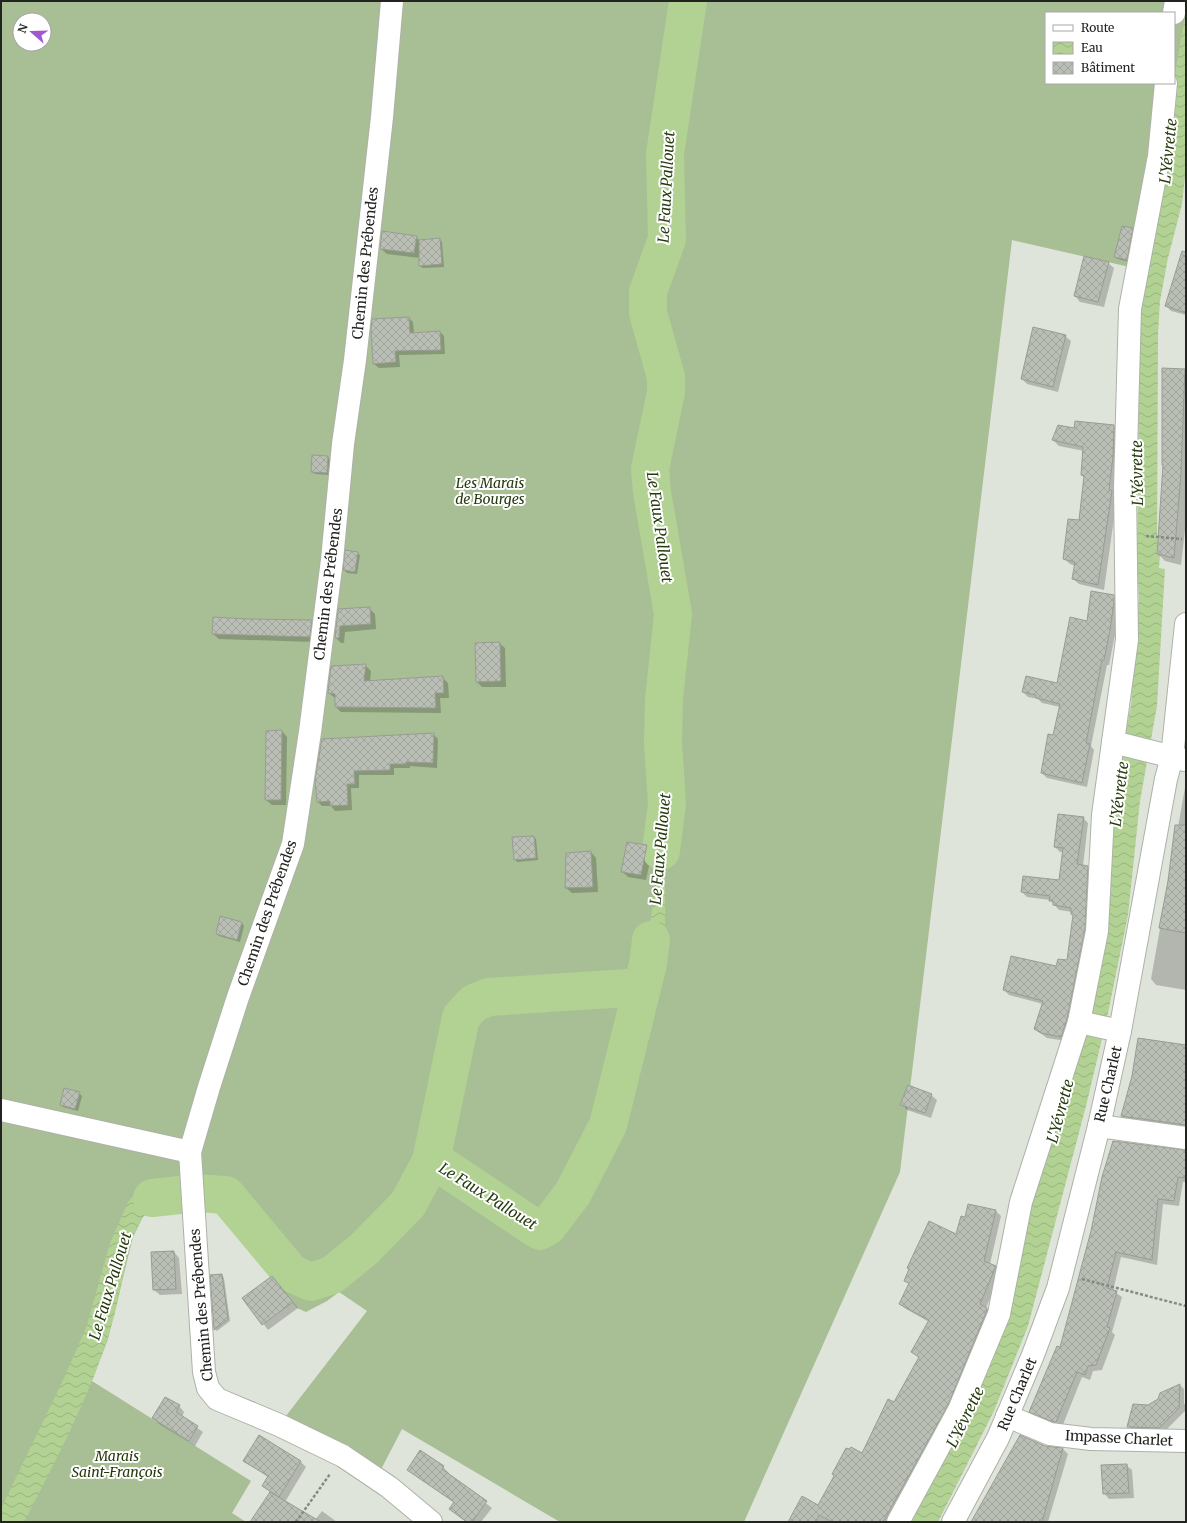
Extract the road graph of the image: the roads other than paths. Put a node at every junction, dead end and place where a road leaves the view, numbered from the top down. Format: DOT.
graph roads {
  1 [pos="392,1"];
  2 [pos="1176,1"];
  3 [pos="1174,12"];
  4 [pos="1166,84"];
  5 [pos="1186,624"];
  6 [pos="1117,743"];
  7 [pos="1171,756"];
  8 [pos="1081,1022"];
  9 [pos="1115,1030"];
  10 [pos="1,1110"];
  11 [pos="1098,1126"];
  12 [pos="1186,1138"];
  13 [pos="190,1152"];
  14 [pos="1007,1416"];
  15 [pos="1186,1442"];
  16 [pos="430,1522"];
  17 [pos="898,1522"];
  18 [pos="953,1522"];
  1 -- 13 [label="street, Chemin des Prébendes"];
  2 -- 3 [label="street"];
  4 -- 6 [label="street"];
  5 -- 7 [label="street, Rue Charlet"];
  6 -- 7 [label="street"];
  6 -- 8 [label="street"];
  7 -- 9 [label="street, Rue Charlet"];
  8 -- 9 [label="street"];
  8 -- 17 [label="street"];
  9 -- 11 [label="street, Rue Charlet"];
  10 -- 13 [label="street"];
  11 -- 12 [label="street"];
  11 -- 14 [label="street, Rue Charlet"];
  13 -- 16 [label="street, Chemin des Prébendes"];
  14 -- 15 [label="street, Impasse Charlet"];
  14 -- 18 [label="street, Rue Charlet"];
}
